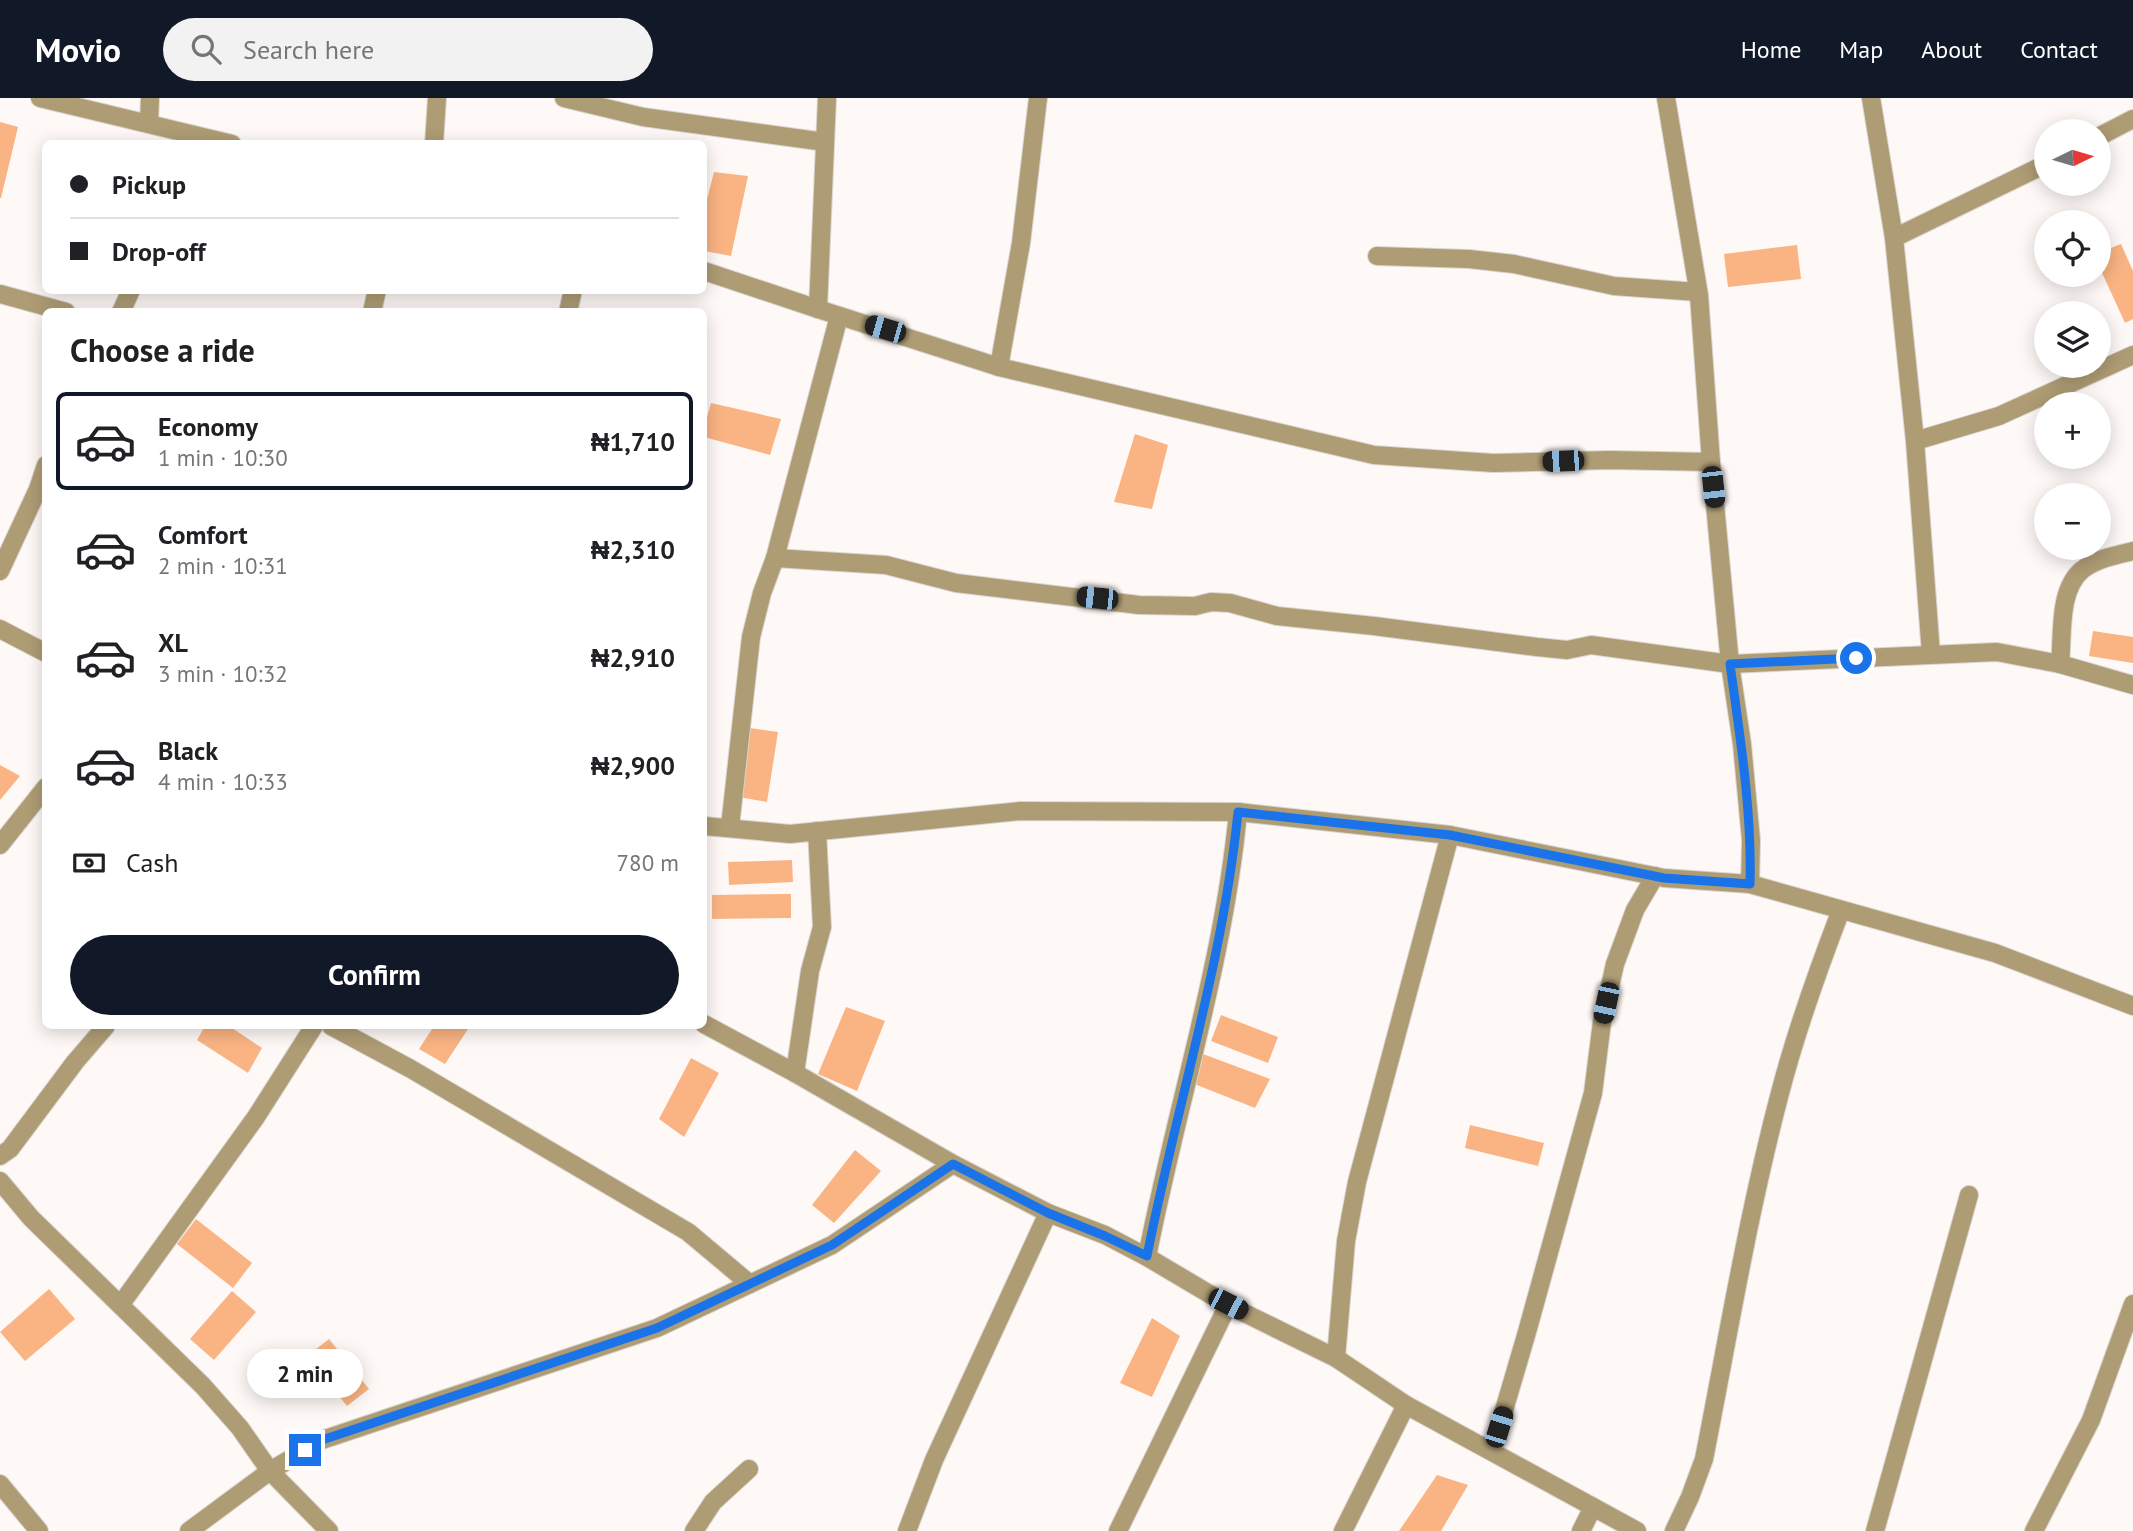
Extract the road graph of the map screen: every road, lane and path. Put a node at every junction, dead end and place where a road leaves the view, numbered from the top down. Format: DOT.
graph roads {
  1 [pos="40,98"];
  2 [pos="150,98"];
  3 [pos="438,98"];
  4 [pos="564,98"];
  5 [pos="827,98"];
  6 [pos="1038,98"];
  7 [pos="1666,98"];
  8 [pos="1871,98"];
  9 [pos="2133,119"];
  10 [pos="149,124"];
  11 [pos="2111,130"];
  12 [pos="198,140"];
  13 [pos="434,140"];
  14 [pos="825,142"];
  15 [pos="2034,170"];
  16 [pos="1894,237"];
  17 [pos="1377,256"];
  18 [pos="707,272"];
  19 [pos="1698,292"];
  20 [pos="0,294"];
  21 [pos="51,308"];
  22 [pos="818,309"];
  23 [pos="839,316"];
  24 [pos="2133,355"];
  25 [pos="999,367"];
  26 [pos="1915,440"];
  27 [pos="1711,462"];
  28 [pos="42,477"];
  29 [pos="2133,551"];
  30 [pos="775,558"];
  31 [pos="0,571"];
  32 [pos="0,629"];
  33 [pos="42,651"];
  34 [pos="1931,653"];
  35 [pos="1730,664"];
  36 [pos="2060,664"];
  37 [pos="2133,685"];
  38 [pos="42,792"];
  39 [pos="1238,812"];
  40 [pos="707,825"];
  41 [pos="730,827"];
  42 [pos="817,831"];
  43 [pos="1450,835"];
  44 [pos="0,845"];
  45 [pos="1655,876"];
  46 [pos="1750,884"];
  47 [pos="1841,911"];
  48 [pos="2133,1006"];
  49 [pos="707,1026"];
  50 [pos="103,1029"];
  51 [pos="312,1029"];
  52 [pos="337,1029"];
  53 [pos="795,1073"];
  54 [pos="0,1156"];
  55 [pos="953,1164"];
  56 [pos="0,1181"];
  57 [pos="1969,1195"];
  58 [pos="1048,1213"];
  59 [pos="1147,1256"];
  60 [pos="750,1284"];
  61 [pos="121,1304"];
  62 [pos="1228,1304"];
  63 [pos="2133,1304"];
  64 [pos="1336,1358"];
  65 [pos="1406,1405"];
  66 [pos="1492,1451"];
  67 [pos="749,1469"];
  68 [pos="270,1471"];
  69 [pos="0,1484"];
  70 [pos="1593,1507"];
  71 [pos="39,1531"];
  72 [pos="189,1531"];
  73 [pos="329,1531"];
  74 [pos="694,1531"];
  75 [pos="907,1531"];
  76 [pos="1118,1531"];
  77 [pos="1343,1531"];
  78 [pos="1581,1531"];
  79 [pos="1637,1531"];
  80 [pos="1674,1531"];
  81 [pos="1875,1531"];
  82 [pos="2034,1531"];
  1 -- 10 [label="street"];
  2 -- 10 [label="street"];
  3 -- 13 [label="street"];
  4 -- 14 [label="street"];
  5 -- 14 [label="street"];
  6 -- 25 [label="street"];
  7 -- 19 [label="street"];
  8 -- 16 [label="street"];
  9 -- 11 [label="street"];
  10 -- 12 [label="street"];
  14 -- 22 [label="street"];
  15 -- 16 [label="street"];
  16 -- 26 [label="street"];
  17 -- 19 [label="street"];
  18 -- 22 [label="street"];
  19 -- 27 [label="street"];
  20 -- 21 [label="street"];
  22 -- 23 [label="street"];
  23 -- 25 [label="street"];
  23 -- 30 [label="street"];
  24 -- 26 [label="street"];
  25 -- 27 [label="street"];
  26 -- 34 [label="street"];
  27 -- 35 [label="street"];
  28 -- 31 [label="street"];
  29 -- 36 [label="street"];
  30 -- 35 [label="street"];
  30 -- 41 [label="street"];
  32 -- 33 [label="street"];
  34 -- 35 [label="street"];
  34 -- 36 [label="street"];
  35 -- 46 [label="street"];
  36 -- 37 [label="street"];
  38 -- 44 [label="street"];
  39 -- 42 [label="street"];
  39 -- 43 [label="street"];
  39 -- 59 [label="street"];
  40 -- 41 [label="street"];
  41 -- 42 [label="street"];
  42 -- 53 [label="street"];
  43 -- 45 [label="street"];
  43 -- 64 [label="street"];
  45 -- 46 [label="street"];
  45 -- 66 [label="street"];
  46 -- 47 [label="street"];
  47 -- 48 [label="street"];
  47 -- 80 [label="street"];
  49 -- 53 [label="street"];
  50 -- 54 [label="street"];
  51 -- 61 [label="street"];
  52 -- 60 [label="street"];
  53 -- 55 [label="street"];
  55 -- 58 [label="street"];
  55 -- 60 [label="street"];
  56 -- 61 [label="street"];
  57 -- 81 [label="street"];
  58 -- 59 [label="street"];
  58 -- 75 [label="street"];
  59 -- 62 [label="street"];
  60 -- 68 [label="street"];
  61 -- 68 [label="street"];
  62 -- 64 [label="street"];
  62 -- 76 [label="street"];
  63 -- 82 [label="street"];
  64 -- 65 [label="street"];
  65 -- 66 [label="street"];
  65 -- 77 [label="street"];
  66 -- 70 [label="street"];
  67 -- 74 [label="street"];
  68 -- 72 [label="street"];
  68 -- 73 [label="street"];
  69 -- 71 [label="street"];
  70 -- 78 [label="street"];
  70 -- 79 [label="street"];
}
